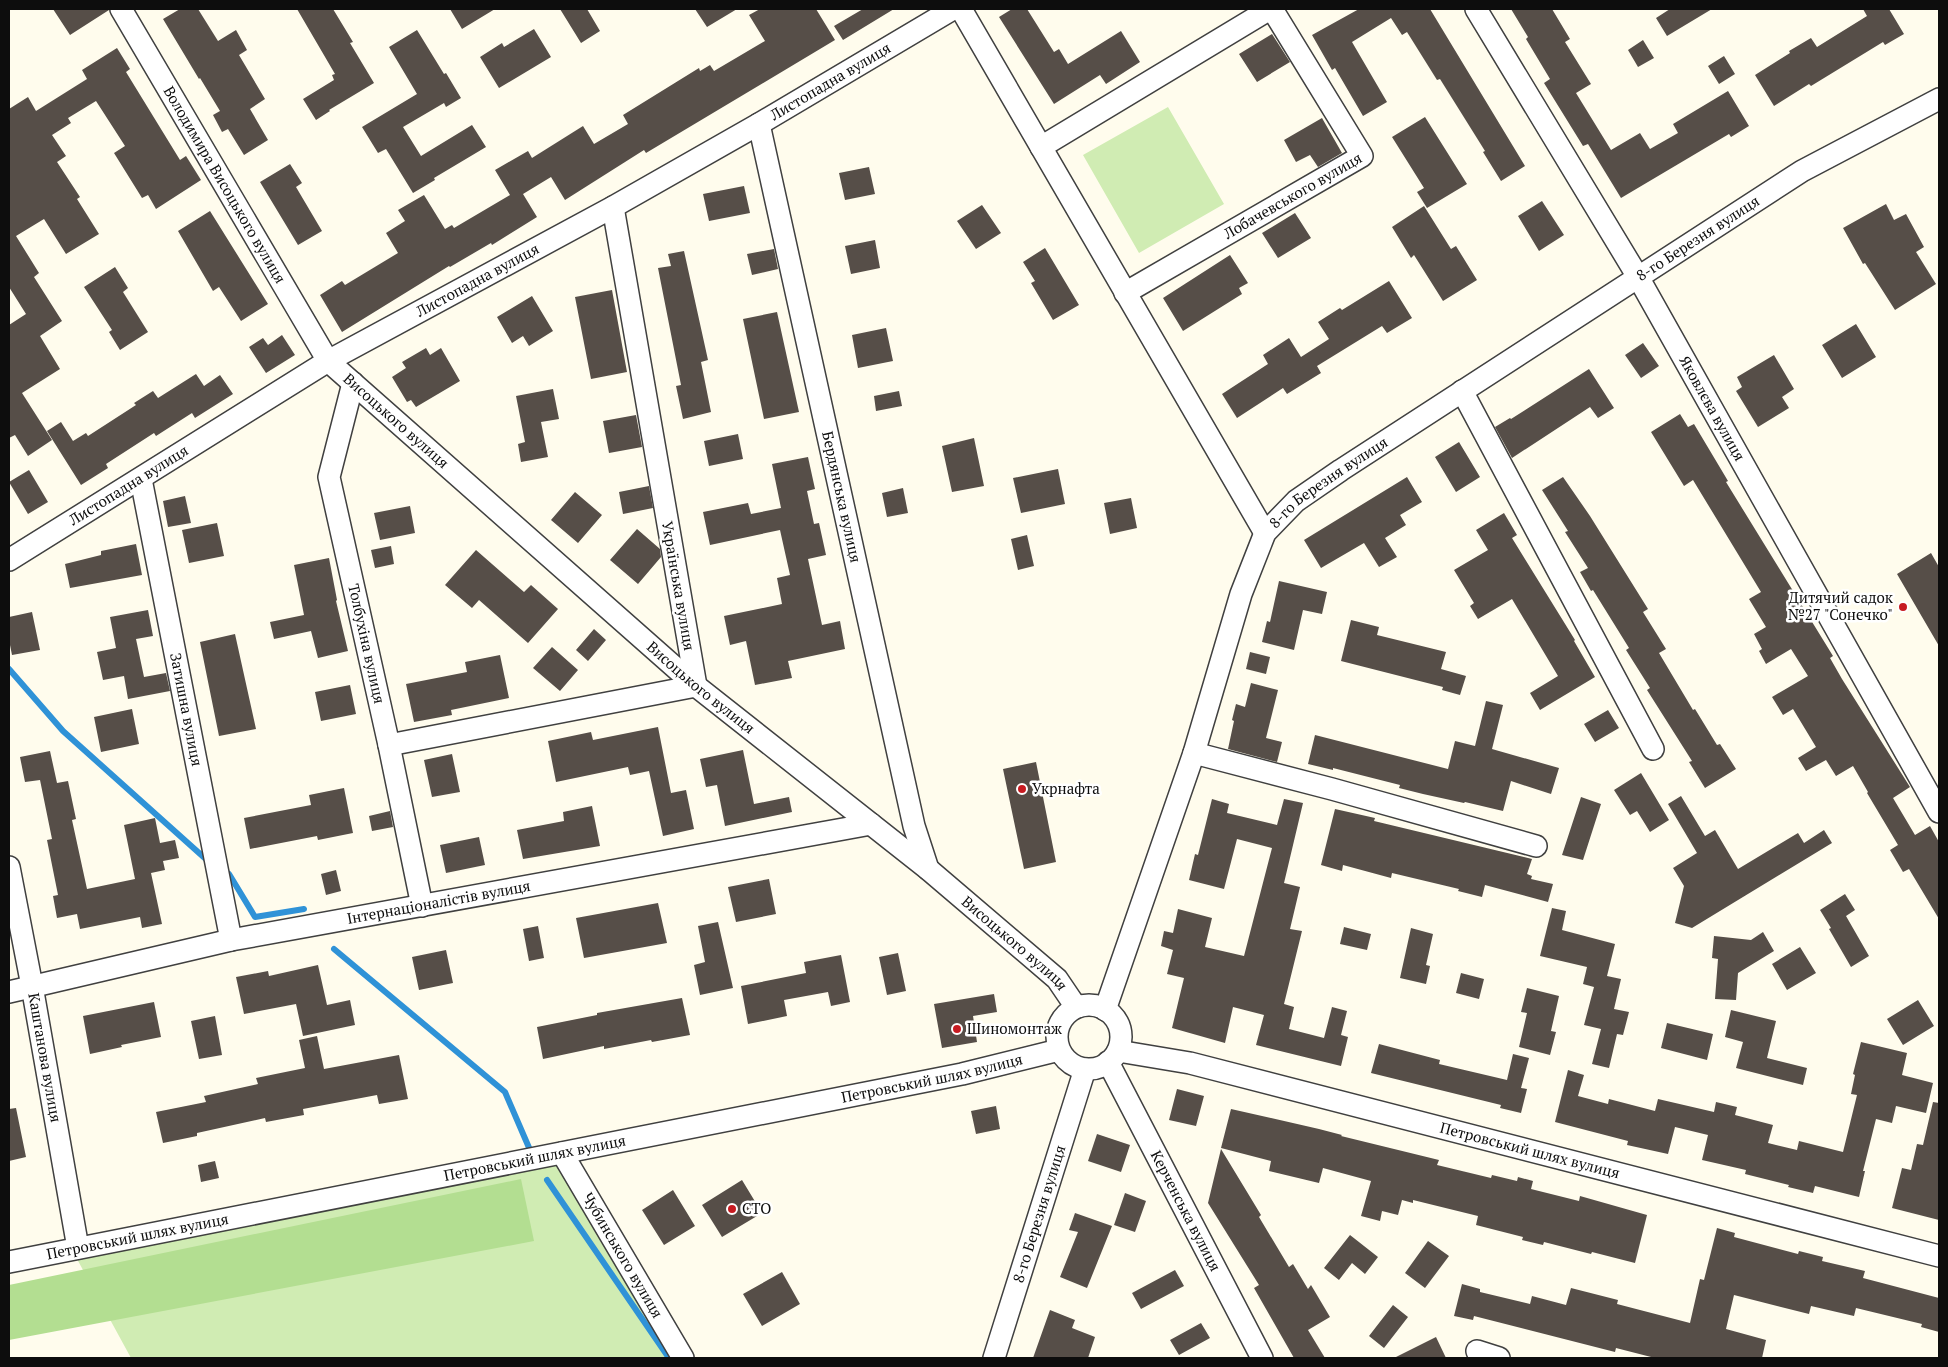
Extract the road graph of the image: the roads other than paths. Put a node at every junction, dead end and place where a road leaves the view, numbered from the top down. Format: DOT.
graph roads {
  1 [pos="121,9"];
  2 [pos="953,9"];
  3 [pos="961,9"];
  4 [pos="1271,9"];
  5 [pos="1476,9"];
  6 [pos="1939,99"];
  7 [pos="758,124"];
  8 [pos="1040,147"];
  9 [pos="612,207"];
  10 [pos="1638,277"];
  11 [pos="1125,293"];
  12 [pos="328,361"];
  13 [pos="353,383"];
  14 [pos="1462,391"];
  15 [pos="141,478"];
  16 [pos="1265,533"];
  17 [pos="9,560"];
  18 [pos="696,686"];
  19 [pos="389,744"];
  20 [pos="1653,748"];
  21 [pos="1194,753"];
  22 [pos="1939,812"];
  23 [pos="871,824"];
  24 [pos="1536,846"];
  25 [pos="9,867"];
  26 [pos="928,869"];
  27 [pos="422,906"];
  28 [pos="232,940"];
  29 [pos="32,986"];
  30 [pos="9,992"];
  31 [pos="1076,1007"];
  32 [pos="1106,1010"];
  33 [pos="1059,1050"];
  34 [pos="1113,1056"];
  35 [pos="1085,1069"];
  36 [pos="562,1153"];
  37 [pos="78,1248"];
  38 [pos="1939,1256"];
  39 [pos="9,1262"];
  40 [pos="683,1358"];
  41 [pos="994,1358"];
  42 [pos="1262,1358"];
  43 [pos="1480,1358"];
  44 [pos="1500,1358"];
  1 -- 12 [label="street, Володимира Висоцького вулиця"];
  2 -- 7 [label="street, Листопадна вулиця"];
  3 -- 8 [label="street"];
  4 -- 8 [label="street, Лобачевського вулиця"];
  4 -- 11 [label="street, Лобачевського вулиця"];
  5 -- 10 [label="street, Яковлєва вулиця"];
  6 -- 10 [label="street, 8-го Березня вулиця"];
  7 -- 9 [label="street, Листопадна вулиця"];
  7 -- 26 [label="street, Бердянська вулиця"];
  8 -- 11 [label="street"];
  9 -- 12 [label="street, Листопадна вулиця"];
  9 -- 18 [label="street, Українська вулиця"];
  10 -- 14 [label="street, 8-го Березня вулиця"];
  10 -- 22 [label="street, Яковлєва вулиця"];
  11 -- 16 [label="street"];
  12 -- 13 [label="street, Висоцького вулиця"];
  12 -- 15 [label="street, Листопадна вулиця"];
  13 -- 18 [label="street, Висоцького вулиця"];
  13 -- 19 [label="street, Толбухіна вулиця"];
  14 -- 16 [label="street, 8-го Березня вулиця"];
  14 -- 20 [label="street"];
  15 -- 17 [label="street, Листопадна вулиця"];
  15 -- 28 [label="street, Затишна вулиця"];
  16 -- 21 [label="street, 8-го Березня вулиця"];
  18 -- 19 [label="street"];
  18 -- 23 [label="street, Висоцького вулиця"];
  19 -- 27 [label="street, Толбухіна вулиця"];
  21 -- 24 [label="street"];
  21 -- 32 [label="street, 8-го Березня вулиця"];
  23 -- 26 [label="street, Висоцького вулиця"];
  23 -- 27 [label="street, Інтернаціоналістів вулиця"];
  25 -- 29 [label="street, Каштанова вулиця"];
  26 -- 31 [label="street, Висоцького вулиця"];
  27 -- 28 [label="street, Інтернаціоналістів вулиця"];
  28 -- 29 [label="street, Інтернаціоналістів вулиця"];
  29 -- 30 [label="street, Інтернаціоналістів вулиця"];
  29 -- 37 [label="street, Каштанова вулиця"];
  31 -- 32 [label="street"];
  31 -- 33 [label="street"];
  32 -- 34 [label="street"];
  33 -- 35 [label="street"];
  33 -- 36 [label="street, Петровський шлях вулиця"];
  34 -- 35 [label="street, Петровський шлях вулиця"];
  34 -- 38 [label="street, Петровський шлях вулиця"];
  34 -- 42 [label="street, Керченська вулиця"];
  35 -- 41 [label="street, 8-го Березня вулиця"];
  36 -- 37 [label="street, Петровський шлях вулиця"];
  36 -- 40 [label="street, Чубинського вулиця"];
  37 -- 39 [label="street, Петровський шлях вулиця"];
  43 -- 44 [label="street"];
}
